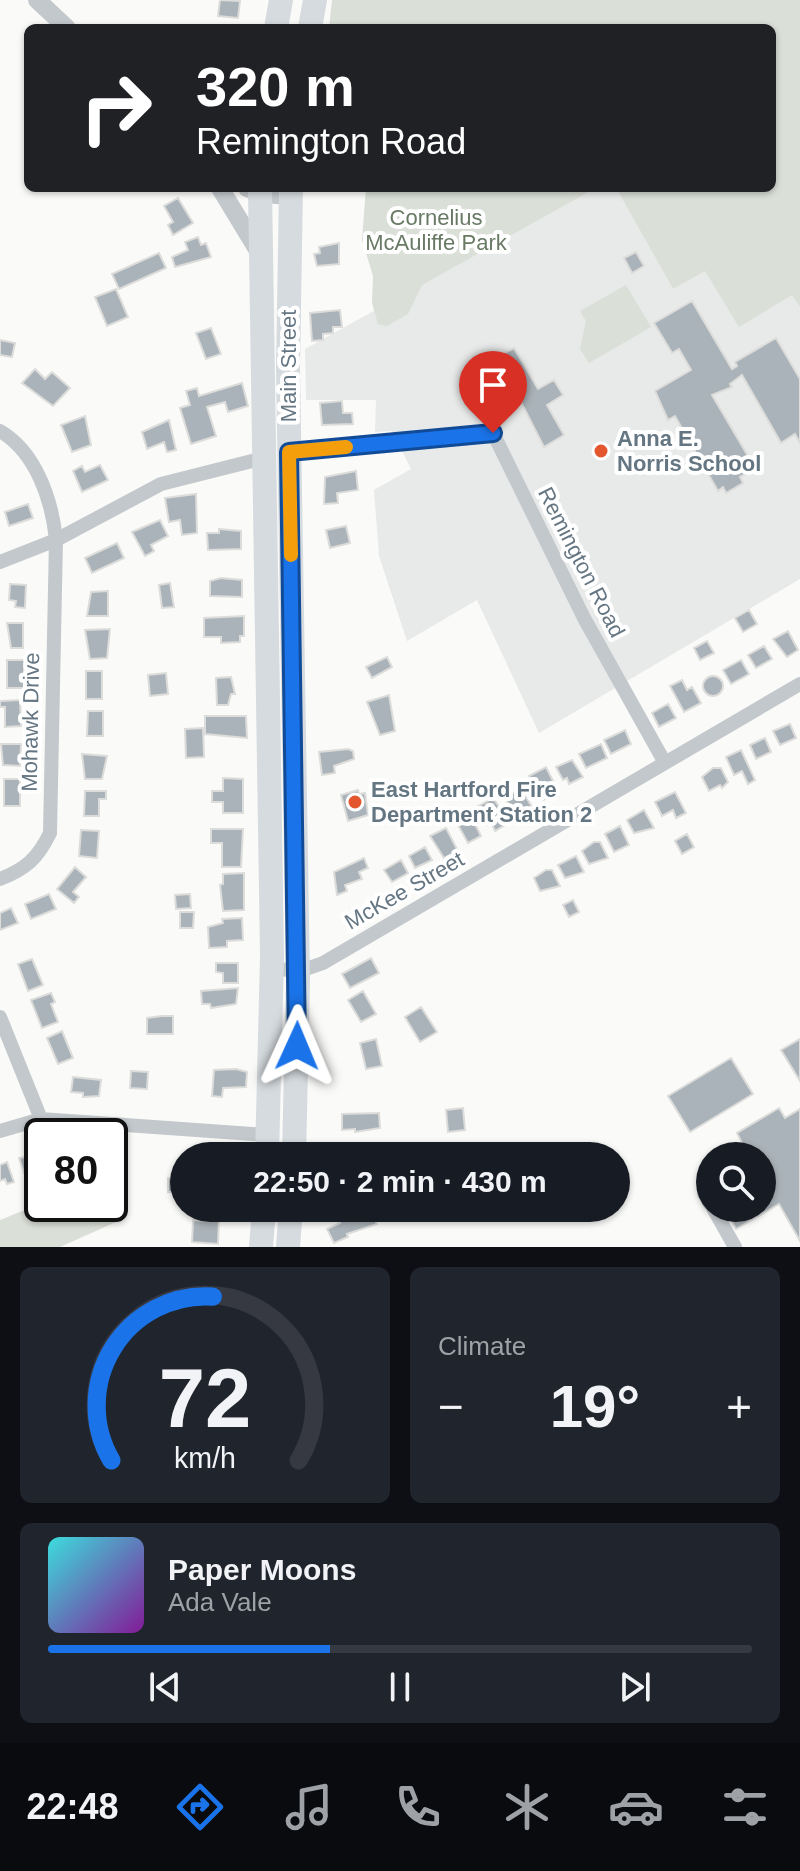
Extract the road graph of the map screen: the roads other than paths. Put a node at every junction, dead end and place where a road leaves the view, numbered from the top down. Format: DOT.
graph roads {
  1 [pos="37,0"];
  2 [pos="281,0"];
  3 [pos="315,0"];
  4 [pos="63,24"];
  5 [pos="277,24"];
  6 [pos="311,24"];
  7 [pos="222,192"];
  8 [pos="256,192"];
  9 [pos="290,192"];
  10 [pos="260,254"];
  11 [pos="0,431"];
  12 [pos="289,452"];
  13 [pos="264,458"];
  14 [pos="56,540"];
  15 [pos="0,562"];
  16 [pos="800,684"];
  17 [pos="665,763"];
  18 [pos="296,822"];
  19 [pos="270,823"];
  20 [pos="0,879"];
  21 [pos="272,970"];
  22 [pos="298,970"];
  23 [pos="0,1017"];
  24 [pos="41,1118"];
  25 [pos="24,1124"];
  26 [pos="128,1129"];
  27 [pos="0,1131"];
  28 [pos="241,1142"];
  29 [pos="267,1142"];
  30 [pos="294,1142"];
  31 [pos="263,1222"];
  32 [pos="290,1222"];
  33 [pos="721,1222"];
  34 [pos="261,1247"];
  35 [pos="288,1247"];
  36 [pos="735,1247"];
  1 -- 4 [label="street"];
  2 -- 5 [label="highway"];
  3 -- 6 [label="highway"];
  7 -- 10 [label="street"];
  8 -- 10 [label="highway, Main Street"];
  9 -- 12 [label="highway, Main Street"];
  10 -- 13 [label="highway, Main Street"];
  11 -- 14 [label="street, Mohawk Drive"];
  12 -- 17 [label="street, Remington Road"];
  12 -- 18 [label="highway, Main Street"];
  13 -- 14 [label="street"];
  13 -- 19 [label="highway, Main Street"];
  14 -- 15 [label="street"];
  14 -- 20 [label="street, Mohawk Drive"];
  16 -- 17 [label="street, McKee Street"];
  17 -- 22 [label="street, McKee Street"];
  18 -- 19 [label="highway"];
  18 -- 22 [label="highway, Main Street"];
  19 -- 21 [label="highway, Main Street"];
  21 -- 22 [label="street, McKee Street"];
  21 -- 29 [label="highway, Main Street"];
  22 -- 30 [label="highway, Main Street"];
  23 -- 24 [label="street"];
  25 -- 27 [label="street"];
  26 -- 28 [label="street"];
  31 -- 34 [label="highway"];
  32 -- 35 [label="highway"];
  33 -- 36 [label="street"];
}
